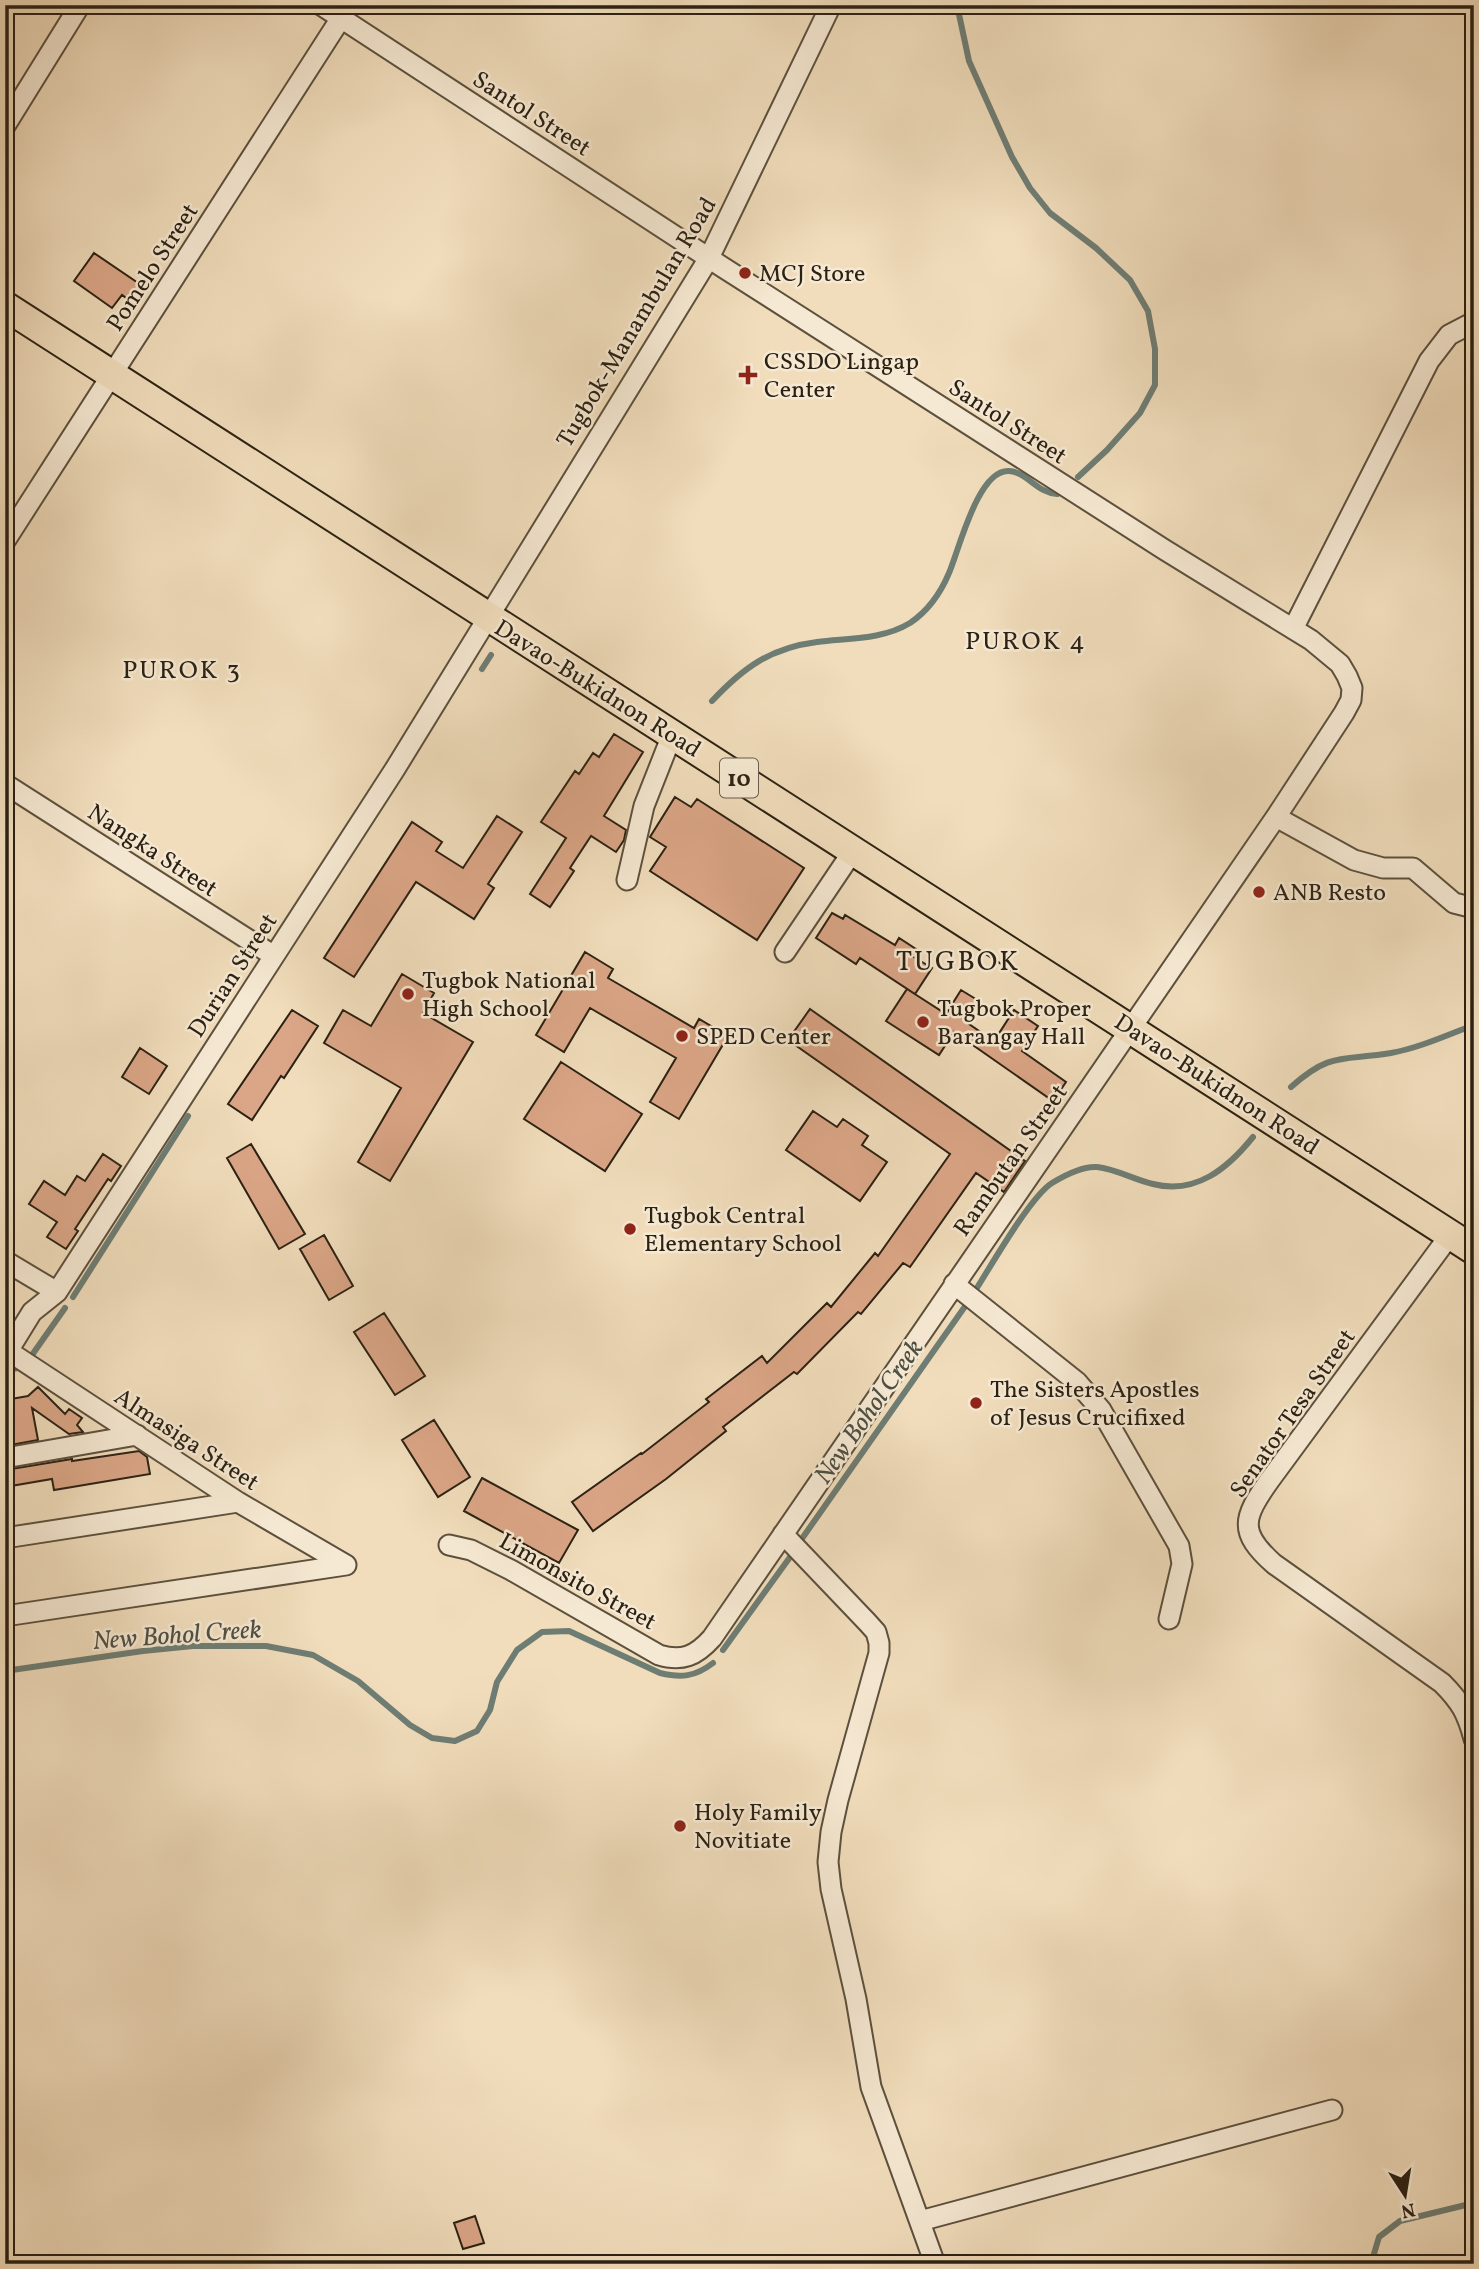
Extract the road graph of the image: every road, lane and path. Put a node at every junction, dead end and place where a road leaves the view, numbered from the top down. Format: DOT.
graph roads {
  1 [pos="80,5"];
  2 [pos="321,5"];
  3 [pos="831,5"];
  4 [pos="341,18"];
  5 [pos="5,126"];
  6 [pos="709,258"];
  7 [pos="5,306"];
  8 [pos="1474,322"];
  9 [pos="112,375"];
  10 [pos="5,541"];
  11 [pos="487,618"];
  12 [pos="1293,629"];
  13 [pos="1346,676"];
  14 [pos="672,735"];
  15 [pos="5,784"];
  16 [pos="1276,817"];
  17 [pos="853,851"];
  18 [pos="627,880"];
  19 [pos="1474,908"];
  20 [pos="785,952"];
  21 [pos="274,956"];
  22 [pos="1130,1029"];
  23 [pos="1450,1235"];
  24 [pos="1474,1250"];
  25 [pos="5,1261"];
  26 [pos="954,1284"];
  27 [pos="57,1292"];
  28 [pos="7,1350"];
  29 [pos="136,1435"];
  30 [pos="5,1458"];
  31 [pos="238,1502"];
  32 [pos="783,1534"];
  33 [pos="5,1538"];
  34 [pos="449,1545"];
  35 [pos="5,1616"];
  36 [pos="1169,1619"];
  37 [pos="683,1658"];
  38 [pos="1474,1739"];
  39 [pos="1332,2110"];
  40 [pos="920,2221"];
  41 [pos="935,2264"];
  1 -- 5 [label="street"];
  2 -- 4 [label="street, Santol Street"];
  3 -- 6 [label="street, Tugbok-Manambulan Road"];
  4 -- 6 [label="street, Santol Street"];
  4 -- 9 [label="street, Pomelo Street"];
  6 -- 11 [label="street, Tugbok-Manambulan Road"];
  6 -- 12 [label="street, Santol Street"];
  7 -- 9 [label="highway, Davao-Bukidnon Road / 10"];
  8 -- 12 [label="street"];
  9 -- 10 [label="street, Pomelo Street"];
  9 -- 11 [label="highway, Davao-Bukidnon Road / 10"];
  11 -- 14 [label="highway, Davao-Bukidnon Road / 10"];
  11 -- 21 [label="street, Durian Street"];
  12 -- 13 [label="street, Santol Street"];
  13 -- 16 [label="street, Rambutan Street"];
  14 -- 17 [label="highway, Davao-Bukidnon Road / 10"];
  14 -- 18 [label="street"];
  15 -- 21 [label="street, Nangka Street"];
  16 -- 19 [label="street"];
  16 -- 22 [label="street, Rambutan Street"];
  17 -- 20 [label="street"];
  17 -- 22 [label="highway, Davao-Bukidnon Road / 10"];
  21 -- 27 [label="street, Durian Street"];
  22 -- 23 [label="highway, Davao-Bukidnon Road / 10"];
  22 -- 26 [label="street, Rambutan Street"];
  23 -- 24 [label="highway, Davao-Bukidnon Road / 10"];
  23 -- 38 [label="street, Senator Tesa Street"];
  25 -- 27 [label="street"];
  26 -- 32 [label="street, Rambutan Street"];
  26 -- 36 [label="street"];
  27 -- 28 [label="street, Durian Street"];
  28 -- 29 [label="street, Almasiga Street"];
  29 -- 30 [label="street"];
  29 -- 31 [label="street, Almasiga Street"];
  31 -- 33 [label="street"];
  31 -- 35 [label="street, Almasiga Street"];
  32 -- 37 [label="street, Rambutan Street"];
  32 -- 40 [label="street"];
  34 -- 37 [label="street, Limonsito Street"];
  39 -- 40 [label="street"];
  40 -- 41 [label="street"];
}
